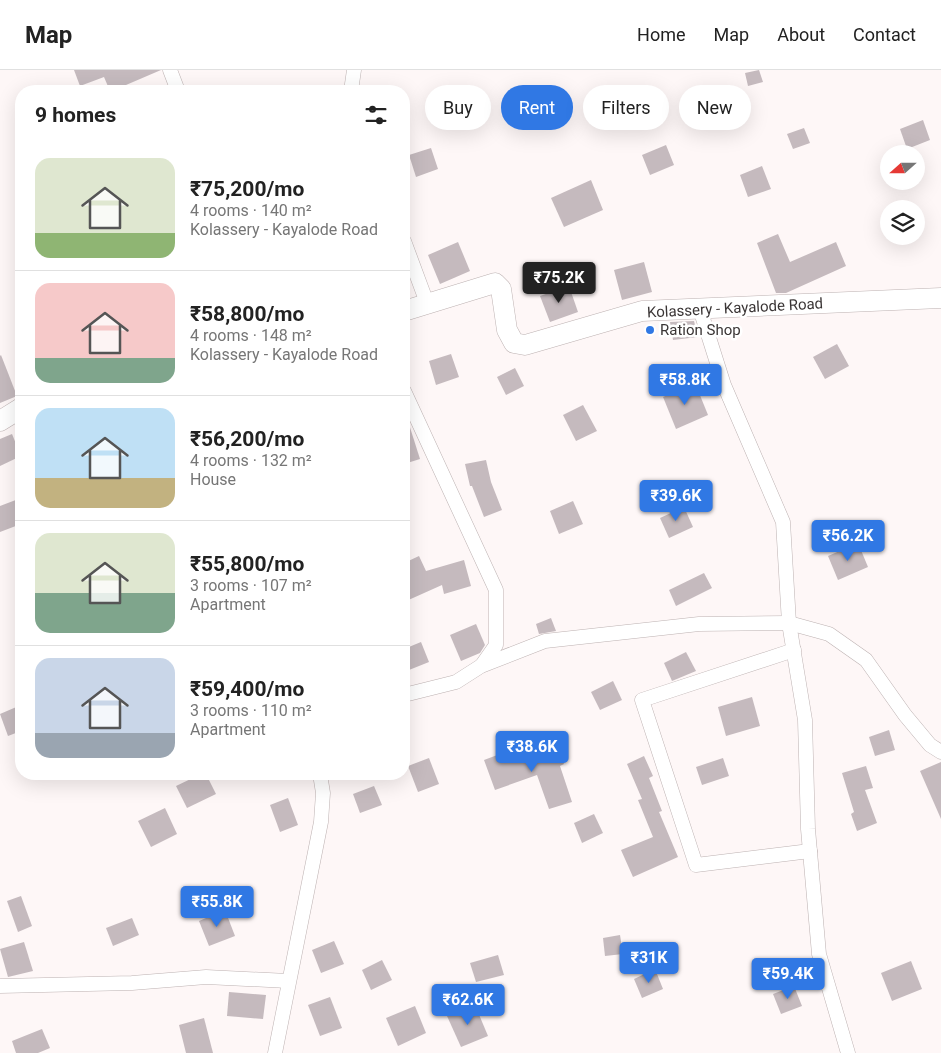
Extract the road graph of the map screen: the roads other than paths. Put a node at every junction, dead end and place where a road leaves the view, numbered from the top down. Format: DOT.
graph roads {
  1 [pos="170,70"];
  2 [pos="354,70"];
  3 [pos="176,85"];
  4 [pos="352,85"];
  5 [pos="410,257"];
  6 [pos="941,298"];
  7 [pos="427,303"];
  8 [pos="410,309"];
  9 [pos="700,309"];
  10 [pos="410,404"];
  11 [pos="15,412"];
  12 [pos="0,421"];
  13 [pos="789,623"];
  14 [pos="794,650"];
  15 [pos="481,666"];
  16 [pos="410,694"];
  17 [pos="941,752"];
  18 [pos="321,780"];
  19 [pos="810,850"];
  20 [pos="288,981"];
  21 [pos="0,986"];
  22 [pos="275,1053"];
  23 [pos="848,1053"];
  1 -- 3 [label="street"];
  2 -- 4 [label="street"];
  5 -- 7 [label="street"];
  6 -- 9 [label="main road, Kolassery - Kayalode Road"];
  7 -- 8 [label="main road, Kolassery - Kayalode Road"];
  7 -- 9 [label="main road, Kolassery - Kayalode Road"];
  9 -- 13 [label="street"];
  10 -- 15 [label="street"];
  11 -- 12 [label="main road"];
  13 -- 14 [label="street"];
  13 -- 15 [label="street"];
  13 -- 17 [label="street"];
  14 -- 19 [label="street"];
  14 -- 19 [label="street"];
  15 -- 16 [label="street"];
  18 -- 20 [label="street"];
  19 -- 23 [label="street"];
  20 -- 21 [label="street"];
  20 -- 22 [label="street"];
}
